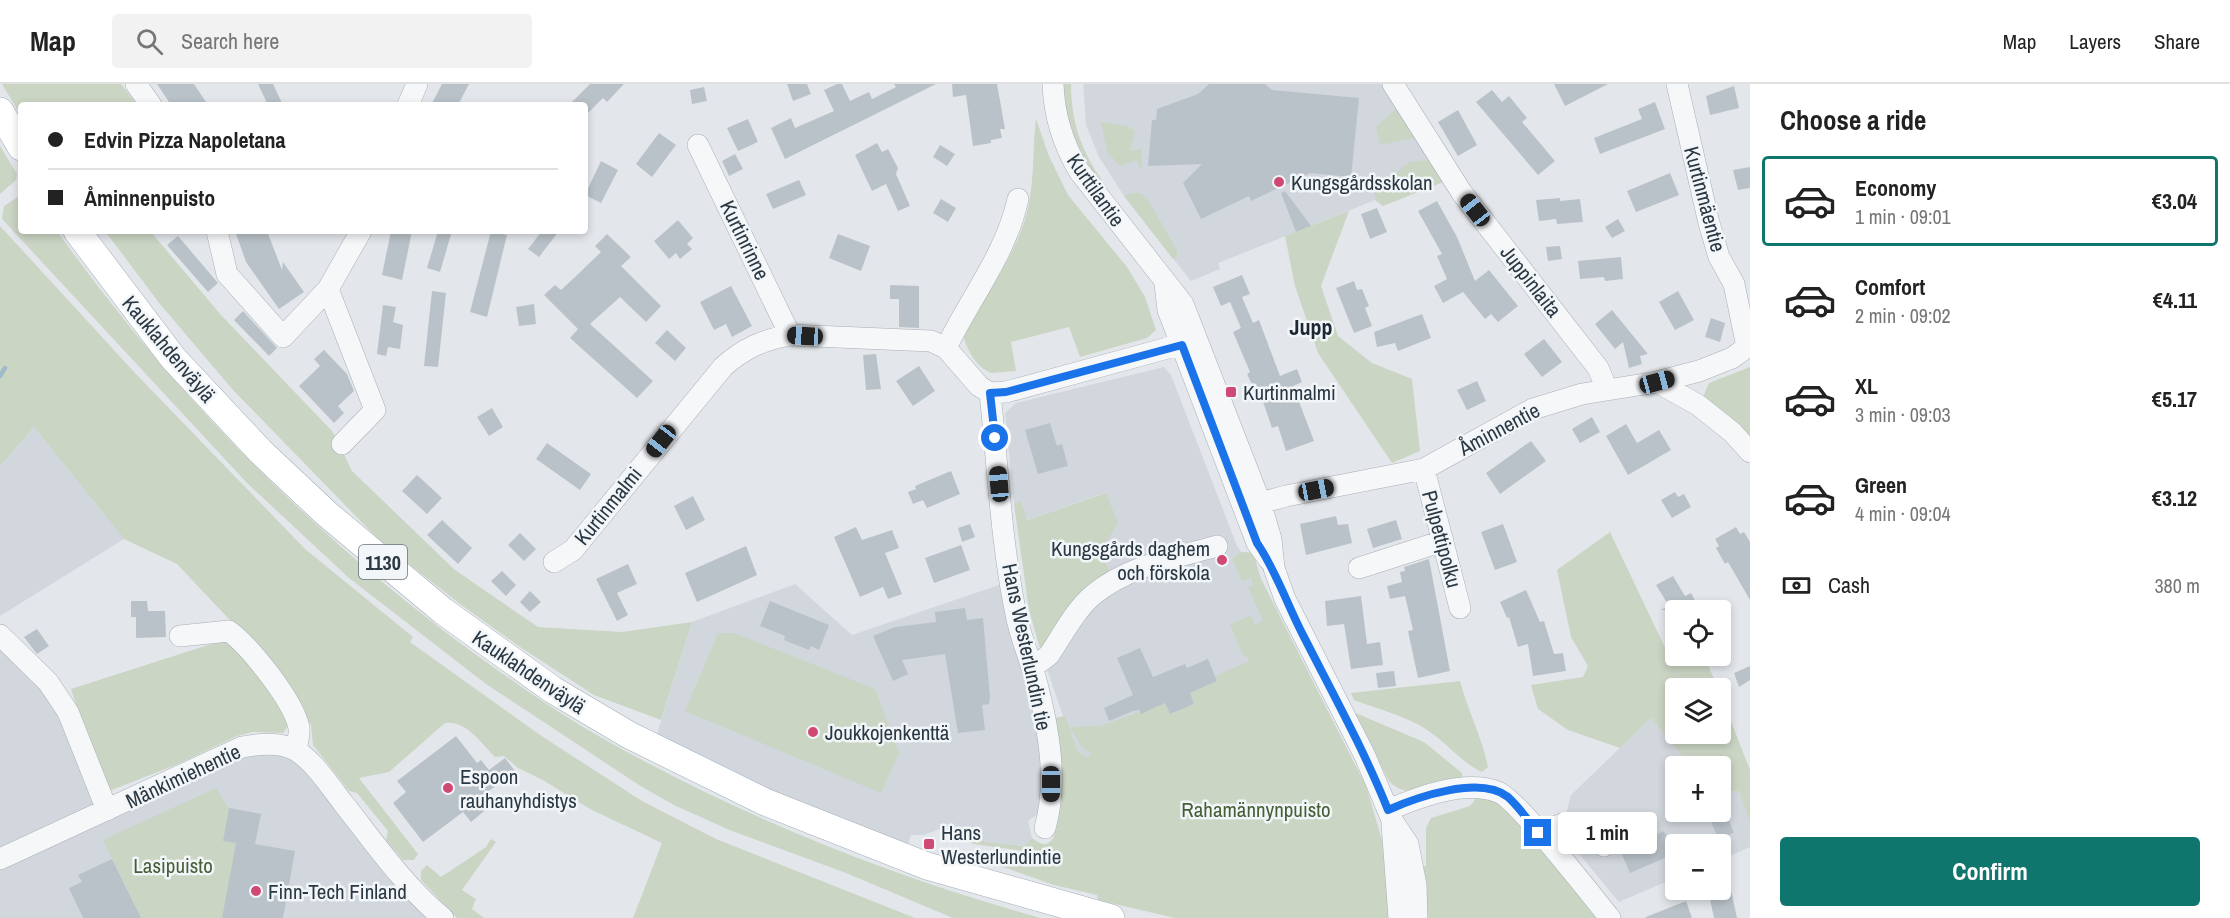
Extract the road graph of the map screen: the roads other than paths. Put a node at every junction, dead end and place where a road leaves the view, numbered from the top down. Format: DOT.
graph roads {
  1 [pos="136,84"];
  2 [pos="417,84"];
  3 [pos="1053,84"];
  4 [pos="1393,84"];
  5 [pos="1677,84"];
  6 [pos="149,102"];
  7 [pos="409,102"];
  8 [pos="0,111"];
  9 [pos="18,142"];
  10 [pos="698,145"];
  11 [pos="1018,199"];
  12 [pos="79,234"];
  13 [pos="218,234"];
  14 [pos="359,234"];
  15 [pos="323,295"];
  16 [pos="790,335"];
  17 [pos="1189,342"];
  18 [pos="1748,346"];
  19 [pos="946,348"];
  20 [pos="1657,382"];
  21 [pos="1607,389"];
  22 [pos="990,393"];
  23 [pos="342,444"];
  24 [pos="1750,452"];
  25 [pos="1424,470"];
  26 [pos="1253,505"];
  27 [pos="1443,541"];
  28 [pos="1217,546"];
  29 [pos="554,562"];
  30 [pos="1359,568"];
  31 [pos="1460,608"];
  32 [pos="0,635"];
  33 [pos="180,636"];
  34 [pos="1031,663"];
  35 [pos="296,750"];
  36 [pos="107,810"];
  37 [pos="1390,815"];
  38 [pos="1045,828"];
  39 [pos="1538,833"];
  40 [pos="1605,846"];
  41 [pos="0,859"];
  42 [pos="443,918"];
  43 [pos="1111,918"];
  44 [pos="1400,918"];
  45 [pos="1417,918"];
  46 [pos="1611,918"];
  1 -- 6 [label="street"];
  2 -- 7 [label="street"];
  3 -- 17 [label="street, Kurttilantie"];
  4 -- 21 [label="street, Juppinlaita"];
  5 -- 18 [label="street, Kurtinmäentie"];
  8 -- 9 [label="main road"];
  10 -- 16 [label="street, Kurtinrinne"];
  11 -- 19 [label="street"];
  12 -- 43 [label="main road, Kauklahdenväylä / 1130"];
  13 -- 15 [label="street"];
  14 -- 15 [label="street"];
  15 -- 23 [label="street"];
  16 -- 19 [label="street, Kurtinmalmi"];
  16 -- 29 [label="street, Kurtinmalmi"];
  17 -- 22 [label="street"];
  17 -- 26 [label="street, Kurttilantie"];
  18 -- 20 [label="street, Åminnentie"];
  19 -- 22 [label="street"];
  20 -- 21 [label="street, Åminnentie"];
  20 -- 24 [label="street"];
  21 -- 25 [label="street, Åminnentie"];
  22 -- 34 [label="street, Hans Westerlundin tie"];
  25 -- 26 [label="street, Åminnentie"];
  25 -- 27 [label="street, Pulpettipolku"];
  26 -- 37 [label="street, Kurttilantie"];
  27 -- 30 [label="street"];
  27 -- 31 [label="street, Pulpettipolku"];
  28 -- 34 [label="street"];
  32 -- 36 [label="street"];
  33 -- 35 [label="street"];
  34 -- 38 [label="street, Hans Westerlundin tie"];
  35 -- 36 [label="street, Mänkimiehentie"];
  35 -- 42 [label="street"];
  36 -- 41 [label="street, Mänkimiehentie"];
  37 -- 39 [label="street"];
  37 -- 44 [label="street, Kurttilantie"];
  37 -- 45 [label="street, Kurttilantie"];
  39 -- 40 [label="street"];
  39 -- 46 [label="street"];
}
